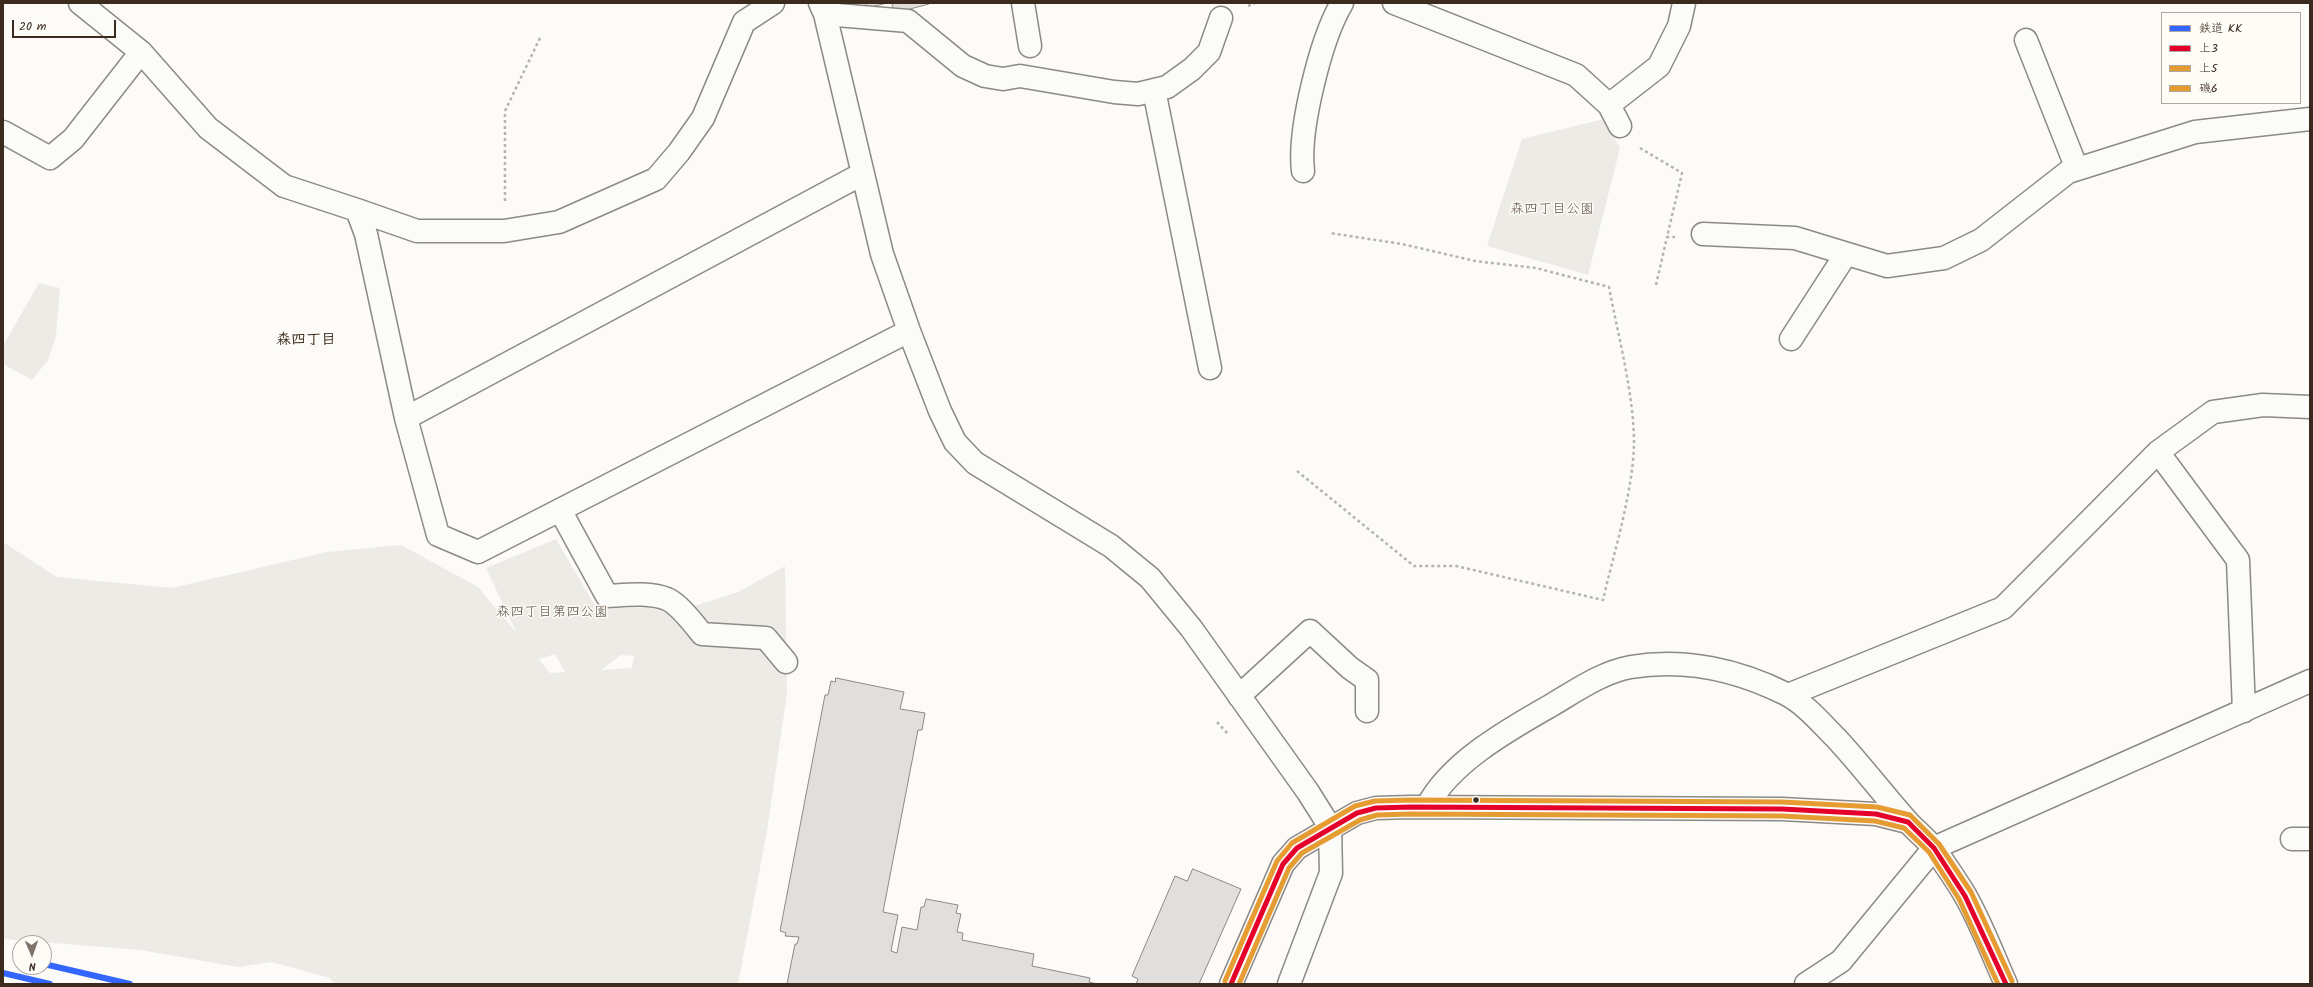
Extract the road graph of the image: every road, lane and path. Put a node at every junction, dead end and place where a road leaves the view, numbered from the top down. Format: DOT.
graph roads {
  1 [pos="80,3"];
  2 [pos="772,3"];
  3 [pos="1023,3"];
  4 [pos="1342,3"];
  5 [pos="1394,3"];
  6 [pos="1684,3"];
  7 [pos="822,9"];
  8 [pos="1221,18"];
  9 [pos="540,38"];
  10 [pos="2026,40"];
  11 [pos="1030,46"];
  12 [pos="141,52"];
  13 [pos="1154,90"];
  14 [pos="1609,105"];
  15 [pos="2310,119"];
  16 [pos="1620,126"];
  17 [pos="3,132"];
  18 [pos="2077,169"];
  19 [pos="1303,171"];
  20 [pos="862,174"];
  21 [pos="357,210"];
  22 [pos="504,231"];
  23 [pos="1330,234"];
  24 [pos="1703,234"];
  25 [pos="1667,237"];
  26 [pos="1846,254"];
  27 [pos="1656,285"];
  28 [pos="909,331"];
  29 [pos="1791,339"];
  30 [pos="1210,368"];
  31 [pos="2310,407"];
  32 [pos="406,418"];
  33 [pos="2158,452"];
  34 [pos="1297,471"];
  35 [pos="560,510"];
  36 [pos="786,662"];
  37 [pos="2310,681"];
  38 [pos="1788,695"];
  39 [pos="1239,696"];
  40 [pos="1367,711"];
  41 [pos="2244,711"];
  42 [pos="1427,807"];
  43 [pos="1908,822"];
  44 [pos="1330,827"];
  45 [pos="1934,848"];
  46 [pos="1231,984"];
  47 [pos="1289,984"];
  48 [pos="1806,984"];
  49 [pos="2006,984"];
  1 -- 12 [label="street"];
  2 -- 22 [label="street"];
  3 -- 11 [label="street"];
  4 -- 19 [label="street"];
  5 -- 14 [label="street"];
  6 -- 14 [label="street"];
  7 -- 13 [label="street"];
  7 -- 20 [label="street"];
  8 -- 13 [label="street"];
  9 -- 22 [label="path"];
  10 -- 18 [label="street"];
  12 -- 17 [label="street"];
  12 -- 21 [label="street"];
  13 -- 30 [label="street"];
  14 -- 16 [label="street"];
  15 -- 18 [label="street"];
  16 -- 25 [label="path"];
  18 -- 26 [label="street"];
  20 -- 28 [label="street"];
  20 -- 32 [label="street"];
  21 -- 22 [label="street"];
  21 -- 32 [label="street"];
  23 -- 34 [label="path"];
  24 -- 25 [label="path"];
  24 -- 26 [label="street"];
  25 -- 27 [label="path"];
  26 -- 29 [label="street"];
  28 -- 35 [label="street"];
  28 -- 39 [label="street"];
  31 -- 33 [label="street"];
  32 -- 35 [label="street"];
  33 -- 38 [label="street"];
  33 -- 41 [label="street"];
  35 -- 36 [label="street"];
  37 -- 41 [label="street"];
  38 -- 42 [label="street"];
  38 -- 43 [label="street"];
  39 -- 40 [label="street"];
  39 -- 44 [label="street"];
  41 -- 45 [label="street"];
  42 -- 43 [label="street"];
  42 -- 44 [label="street"];
  43 -- 45 [label="street"];
  44 -- 46 [label="street"];
  44 -- 47 [label="street"];
  45 -- 48 [label="street"];
  45 -- 49 [label="street"];
}
